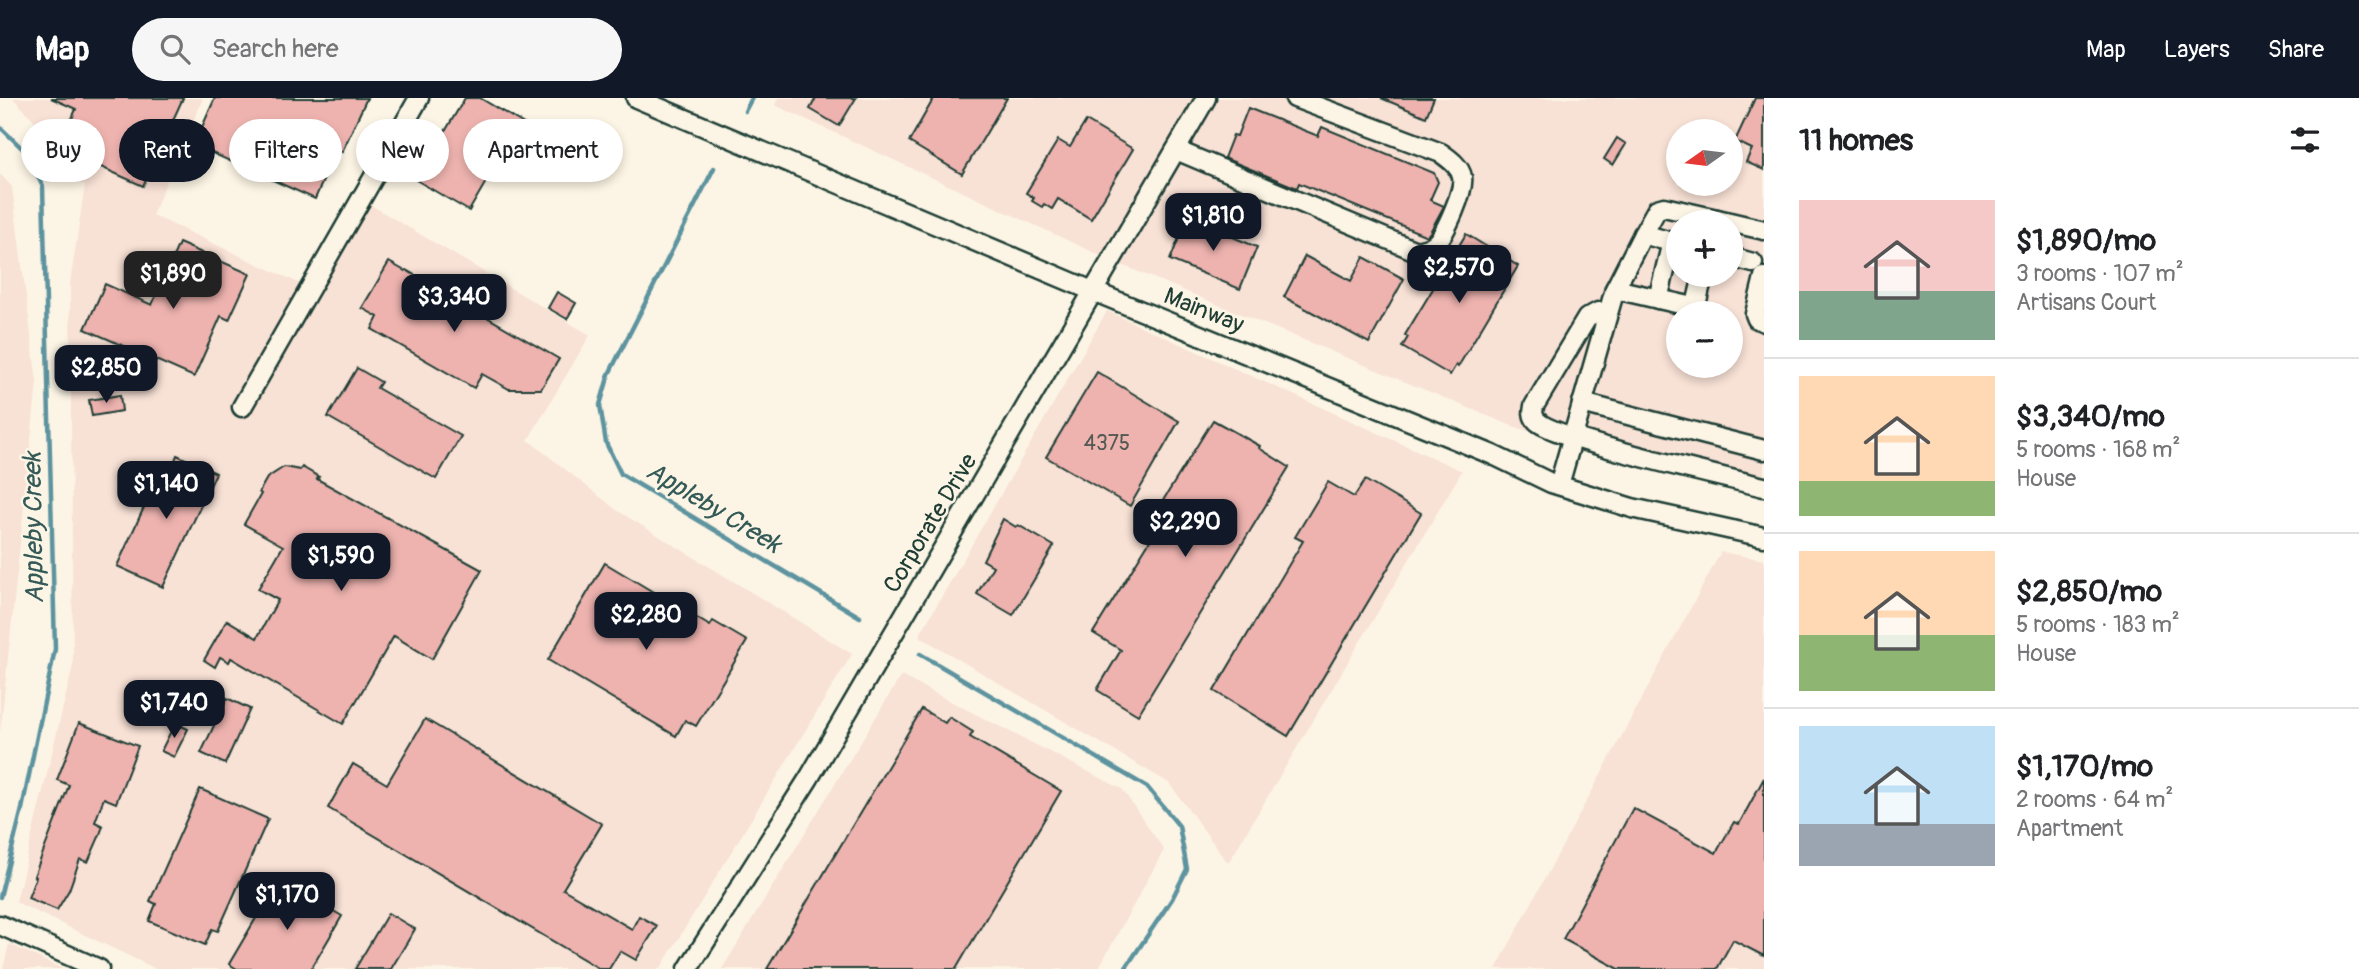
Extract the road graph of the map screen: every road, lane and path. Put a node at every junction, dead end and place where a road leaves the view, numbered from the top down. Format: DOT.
graph roads {
  1 [pos="419,98"];
  2 [pos="636,98"];
  3 [pos="1206,98"];
  4 [pos="1295,98"];
  5 [pos="1176,150"];
  6 [pos="1676,210"];
  7 [pos="1743,226"];
  8 [pos="1764,230"];
  9 [pos="1643,234"];
  10 [pos="1666,240"];
  11 [pos="1758,270"];
  12 [pos="1666,273"];
  13 [pos="1700,287"];
  14 [pos="1615,289"];
  15 [pos="1095,292"];
  16 [pos="1658,299"];
  17 [pos="1608,312"];
  18 [pos="1764,322"];
  19 [pos="1582,402"];
  20 [pos="242,407"];
  21 [pos="1572,437"];
  22 [pos="1764,450"];
  23 [pos="1559,485"];
  24 [pos="1764,487"];
  25 [pos="1764,537"];
  26 [pos="0,925"];
  27 [pos="99,969"];
  28 [pos="688,969"];
  1 -- 20 [label="street"];
  2 -- 15 [label="street, Mainway"];
  3 -- 5 [label="street, Corporate Drive"];
  4 -- 5 [label="street"];
  5 -- 15 [label="street, Corporate Drive"];
  6 -- 9 [label="street"];
  7 -- 8 [label="street"];
  9 -- 10 [label="street"];
  9 -- 14 [label="street"];
  11 -- 18 [label="street"];
  12 -- 16 [label="street"];
  13 -- 16 [label="street"];
  14 -- 16 [label="street"];
  14 -- 17 [label="street"];
  15 -- 23 [label="street, Mainway"];
  15 -- 28 [label="street, Corporate Drive"];
  17 -- 19 [label="street"];
  17 -- 21 [label="street"];
  19 -- 21 [label="street"];
  19 -- 22 [label="street"];
  21 -- 23 [label="street"];
  21 -- 24 [label="street"];
  23 -- 25 [label="street, Mainway"];
  26 -- 27 [label="street"];
}
